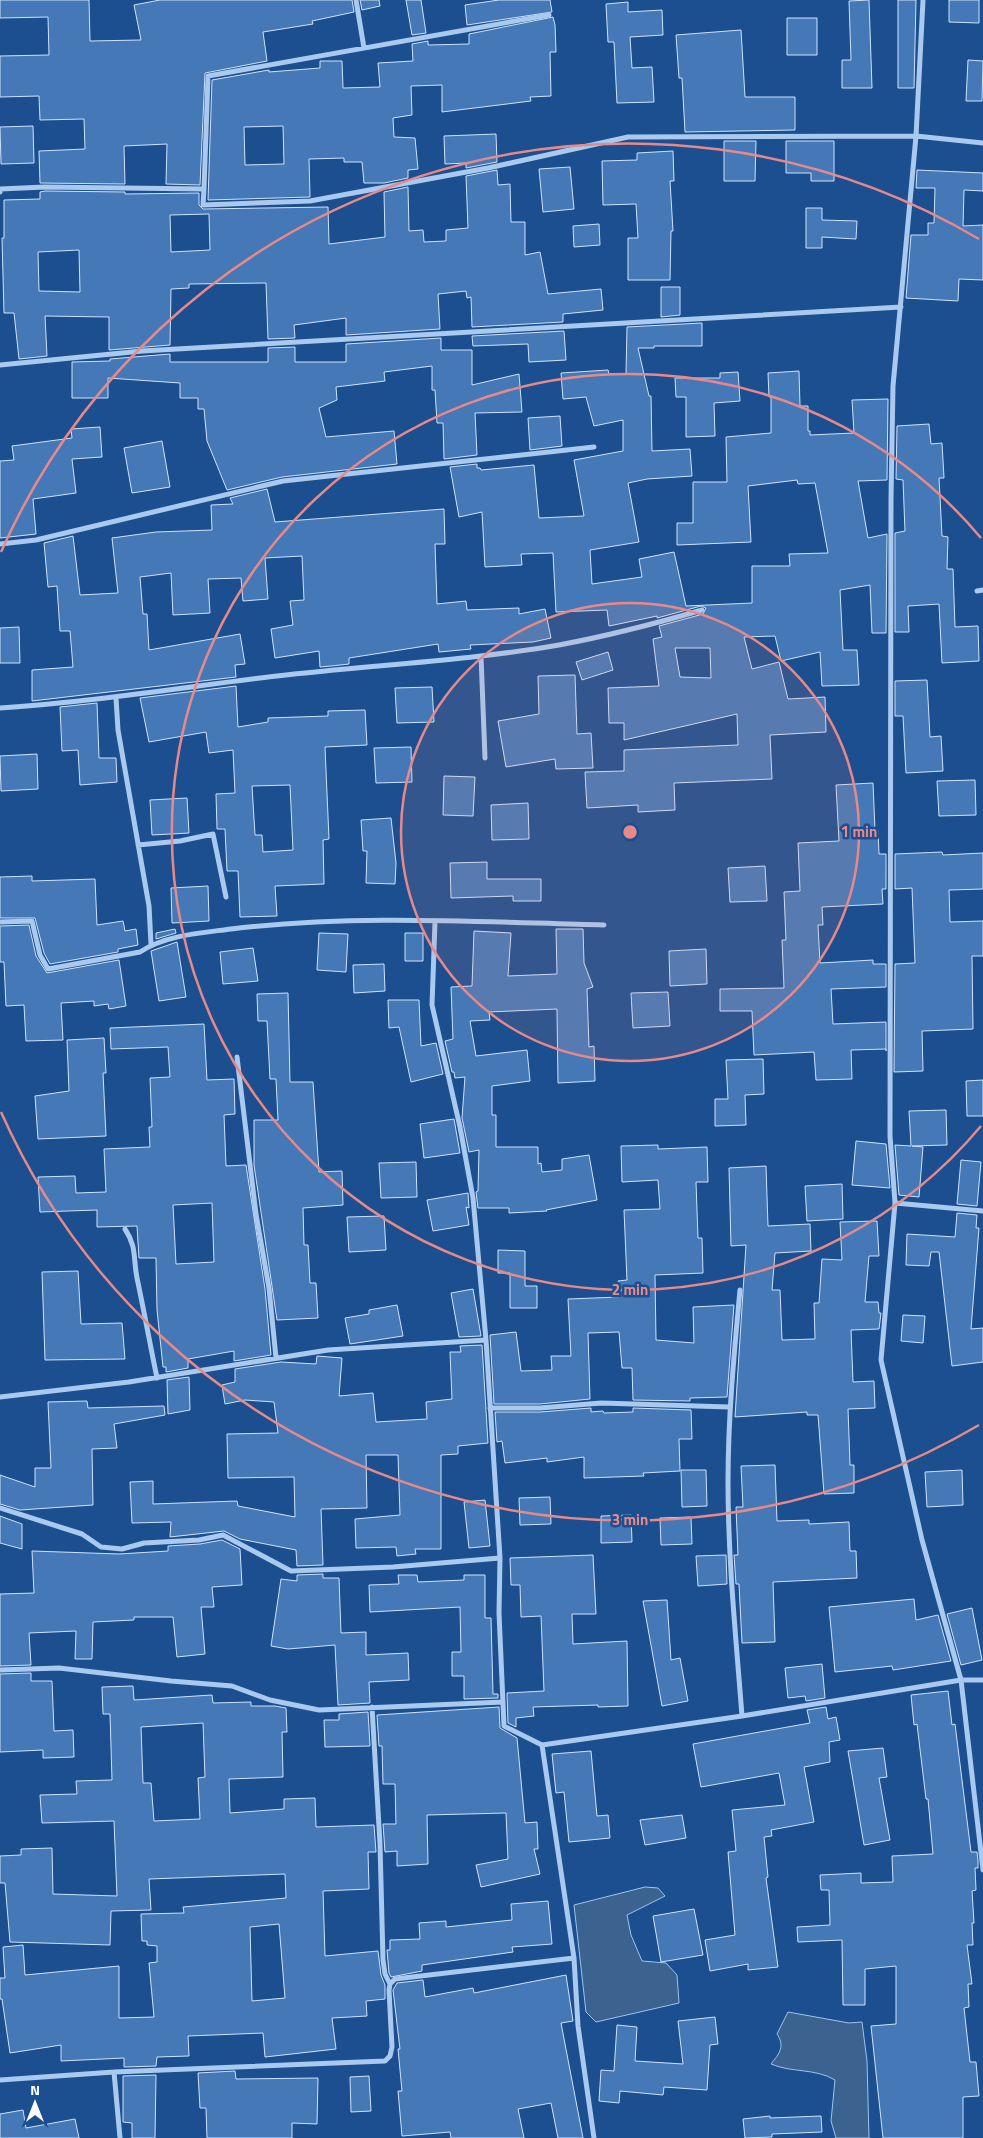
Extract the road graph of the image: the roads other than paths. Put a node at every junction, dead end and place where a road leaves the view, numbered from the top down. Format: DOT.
graph roads {
  1 [pos="356,0"];
  2 [pos="923,0"];
  3 [pos="549,15"];
  4 [pos="364,48"];
  5 [pos="916,136"];
  6 [pos="983,143"];
  7 [pos="204,190"];
  8 [pos="0,192"];
  9 [pos="901,306"];
  10 [pos="0,365"];
  11 [pos="594,447"];
  12 [pos="0,544"];
  13 [pos="702,610"];
  14 [pos="481,656"];
  15 [pos="116,698"];
  16 [pos="0,708"];
  17 [pos="485,758"];
  18 [pos="138,845"];
  19 [pos="226,897"];
  20 [pos="0,922"];
  21 [pos="435,922"];
  22 [pos="604,925"];
  23 [pos="152,944"];
  24 [pos="237,1057"];
  25 [pos="895,1203"];
  26 [pos="983,1211"];
  27 [pos="126,1229"];
  28 [pos="740,1290"];
  29 [pos="486,1340"];
  30 [pos="276,1358"];
  31 [pos="157,1378"];
  32 [pos="0,1397"];
  33 [pos="729,1407"];
  34 [pos="490,1408"];
  35 [pos="0,1508"];
  36 [pos="500,1558"];
  37 [pos="0,1670"];
  38 [pos="960,1680"];
  39 [pos="983,1680"];
  40 [pos="503,1702"];
  41 [pos="372,1707"];
  42 [pos="742,1716"];
  43 [pos="542,1745"];
  44 [pos="983,1870"];
  45 [pos="574,1958"];
  46 [pos="390,1984"];
  47 [pos="114,2072"];
  48 [pos="0,2080"];
  49 [pos="120,2138"];
  50 [pos="594,2138"];
  1 -- 4 [label="street"];
  2 -- 5 [label="street"];
  3 -- 4 [label="street"];
  4 -- 7 [label="street"];
  5 -- 6 [label="street"];
  5 -- 7 [label="street"];
  5 -- 9 [label="street"];
  7 -- 8 [label="street"];
  9 -- 10 [label="street"];
  9 -- 25 [label="street"];
  11 -- 12 [label="street"];
  13 -- 14 [label="street"];
  14 -- 15 [label="street"];
  14 -- 17 [label="street"];
  15 -- 16 [label="street"];
  15 -- 18 [label="street"];
  18 -- 19 [label="street"];
  18 -- 23 [label="street"];
  20 -- 23 [label="street"];
  21 -- 22 [label="street"];
  21 -- 23 [label="street"];
  21 -- 29 [label="street"];
  24 -- 30 [label="street"];
  25 -- 26 [label="street"];
  25 -- 38 [label="street"];
  27 -- 31 [label="street"];
  28 -- 33 [label="street"];
  29 -- 30 [label="street"];
  29 -- 34 [label="street"];
  30 -- 31 [label="street"];
  31 -- 32 [label="street"];
  33 -- 34 [label="street"];
  33 -- 42 [label="street"];
  34 -- 36 [label="street"];
  35 -- 36 [label="street"];
  36 -- 40 [label="street"];
  37 -- 41 [label="street"];
  38 -- 39 [label="street"];
  38 -- 42 [label="street"];
  38 -- 44 [label="street"];
  40 -- 41 [label="street"];
  40 -- 43 [label="street"];
  41 -- 46 [label="street"];
  42 -- 43 [label="street"];
  43 -- 45 [label="street"];
  45 -- 46 [label="street"];
  45 -- 50 [label="street"];
  46 -- 47 [label="street"];
  47 -- 48 [label="street"];
  47 -- 49 [label="street"];
}
